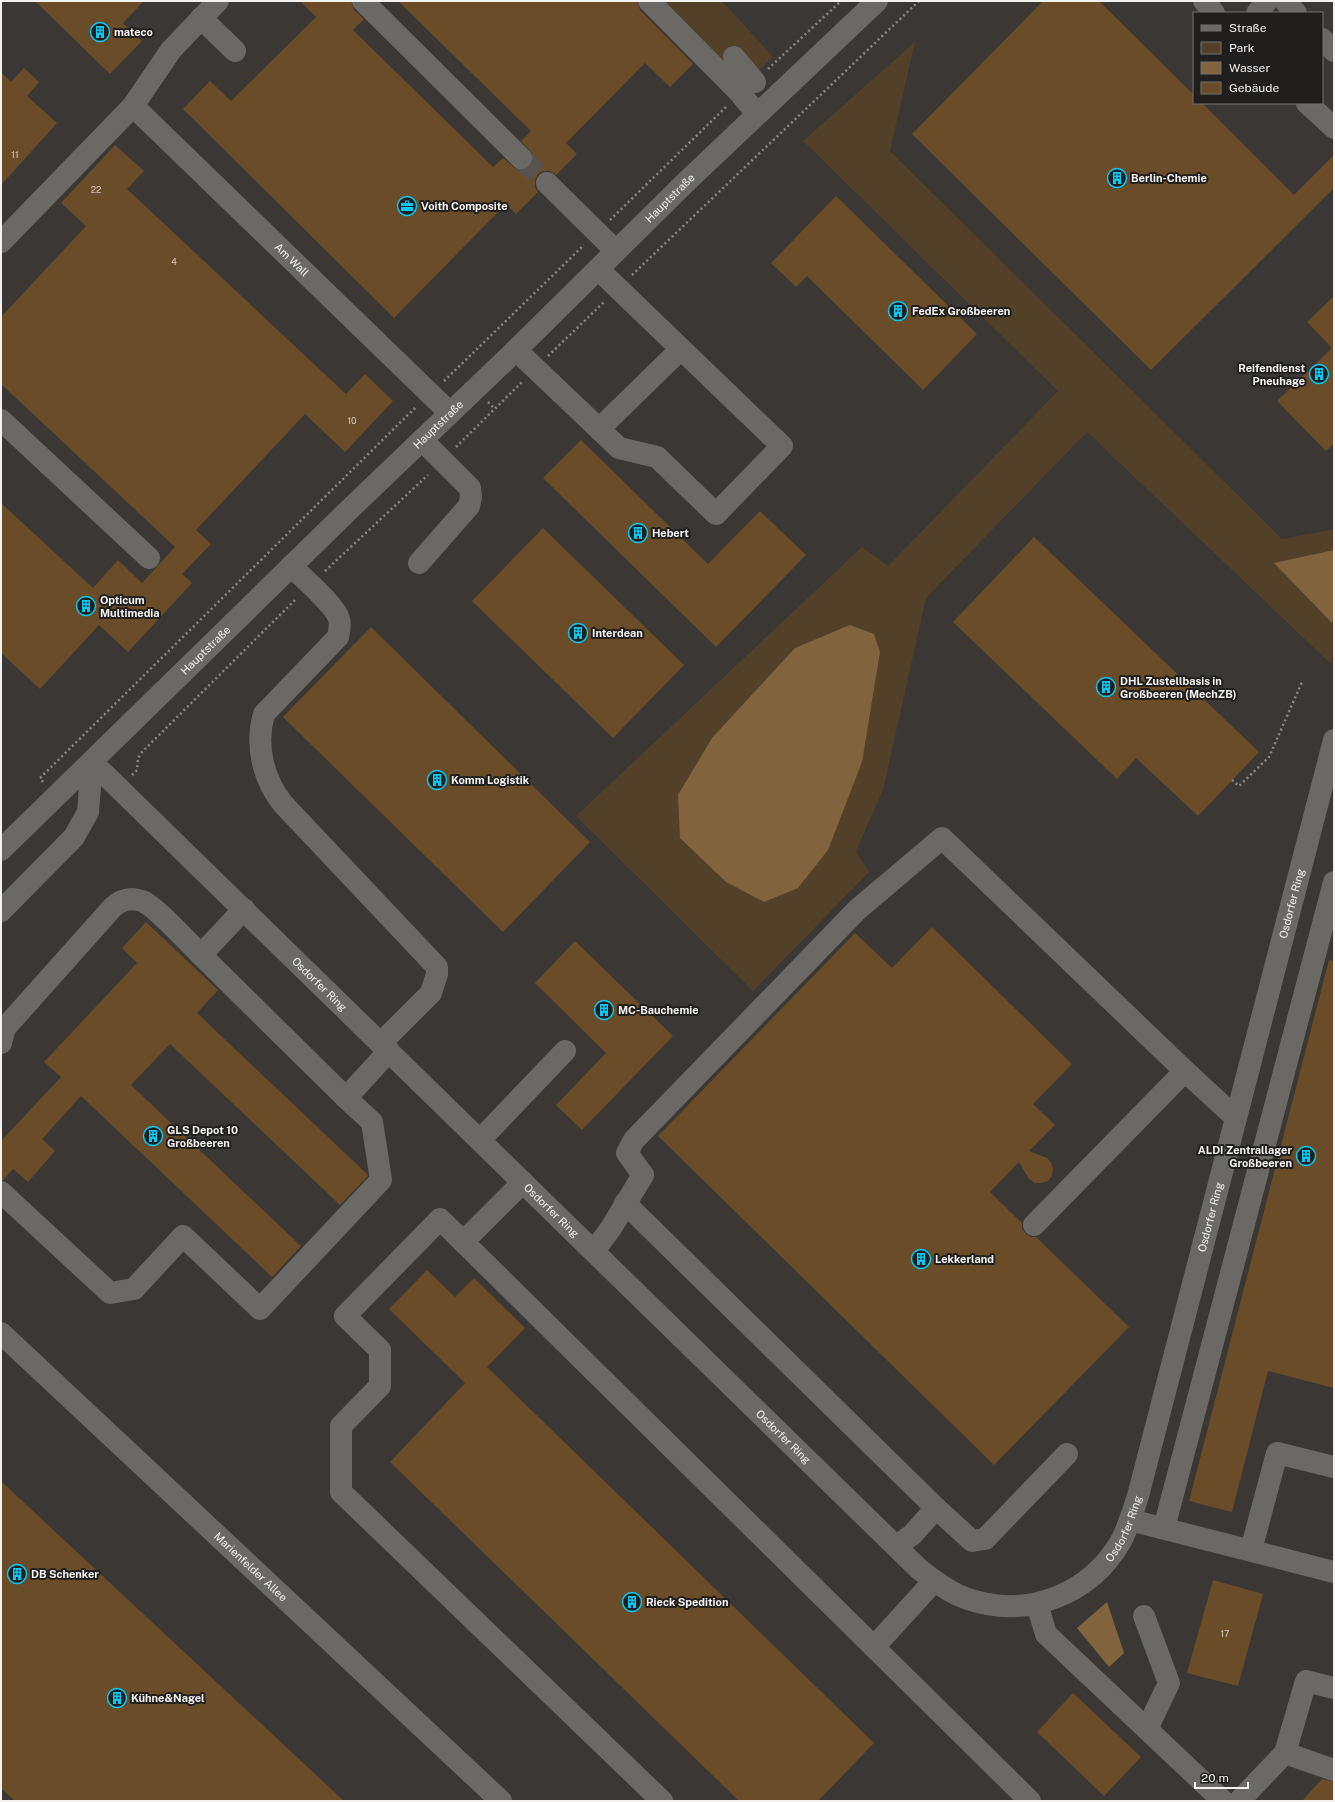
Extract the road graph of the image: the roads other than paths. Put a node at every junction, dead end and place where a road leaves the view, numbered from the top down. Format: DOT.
graph roads {
  1 [pos="218,1"];
  2 [pos="362,1"];
  3 [pos="649,1"];
  4 [pos="877,1"];
  5 [pos="1204,1"];
  6 [pos="1267,1"];
  7 [pos="1213,12"];
  8 [pos="1258,12"];
  9 [pos="202,18"];
  10 [pos="1323,40"];
  11 [pos="235,51"];
  12 [pos="1334,51"];
  13 [pos="734,57"];
  14 [pos="755,82"];
  15 [pos="1308,104"];
  16 [pos="133,106"];
  17 [pos="757,114"];
  18 [pos="1334,128"];
  19 [pos="521,158"];
  20 [pos="547,184"];
  21 [pos="1,242"];
  22 [pos="616,251"];
  23 [pos="598,269"];
  24 [pos="681,349"];
  25 [pos="516,350"];
  26 [pos="450,414"];
  27 [pos="1,420"];
  28 [pos="599,429"];
  29 [pos="422,440"];
  30 [pos="149,558"];
  31 [pos="419,563"];
  32 [pos="291,566"];
  33 [pos="1334,740"];
  34 [pos="92,762"];
  35 [pos="1,850"];
  36 [pos="1334,882"];
  37 [pos="244,909"];
  38 [pos="1,911"];
  39 [pos="201,955"];
  40 [pos="1,1043"];
  41 [pos="385,1047"];
  42 [pos="566,1051"];
  43 [pos="1184,1071"];
  44 [pos="346,1098"];
  45 [pos="1236,1118"];
  46 [pos="480,1140"];
  47 [pos="523,1182"];
  48 [pos="1,1192"];
  49 [pos="625,1203"];
  50 [pos="1034,1225"];
  51 [pos="463,1242"];
  52 [pos="594,1250"];
  53 [pos="1,1333"];
  54 [pos="1067,1454"];
  55 [pos="1334,1467"];
  56 [pos="936,1508"];
  57 [pos="1130,1520"];
  58 [pos="1164,1528"];
  59 [pos="896,1546"];
  60 [pos="1251,1550"];
  61 [pos="1334,1572"];
  62 [pos="934,1581"];
  63 [pos="1037,1604"];
  64 [pos="1144,1616"];
  65 [pos="874,1647"];
  66 [pos="1334,1688"];
  67 [pos="1147,1729"];
  68 [pos="1285,1753"];
  69 [pos="1334,1770"];
  70 [pos="501,1801"];
  71 [pos="662,1801"];
  72 [pos="1030,1801"];
  73 [pos="1223,1801"];
  74 [pos="1239,1801"];
  1 -- 9 [label="street"];
  2 -- 19 [label="street"];
  3 -- 17 [label="street"];
  4 -- 17 [label="street, Hauptstraße"];
  5 -- 7 [label="street"];
  6 -- 8 [label="street"];
  9 -- 11 [label="street"];
  9 -- 16 [label="street"];
  10 -- 12 [label="street"];
  13 -- 14 [label="street"];
  15 -- 18 [label="street"];
  16 -- 21 [label="street"];
  16 -- 26 [label="street, Am Wall"];
  17 -- 22 [label="street, Hauptstraße"];
  20 -- 22 [label="street"];
  22 -- 23 [label="street, Hauptstraße"];
  23 -- 24 [label="street"];
  23 -- 25 [label="street, Hauptstraße"];
  24 -- 28 [label="street"];
  24 -- 28 [label="street"];
  25 -- 26 [label="street, Hauptstraße"];
  25 -- 28 [label="street"];
  26 -- 29 [label="street, Hauptstraße"];
  27 -- 30 [label="street"];
  29 -- 31 [label="street"];
  29 -- 32 [label="street, Hauptstraße"];
  32 -- 34 [label="street, Hauptstraße"];
  32 -- 41 [label="street"];
  33 -- 45 [label="street, Osdorfer Ring"];
  34 -- 35 [label="street, Hauptstraße"];
  34 -- 37 [label="street, Osdorfer Ring"];
  34 -- 38 [label="street"];
  36 -- 58 [label="street"];
  37 -- 39 [label="street"];
  37 -- 41 [label="street, Osdorfer Ring"];
  39 -- 40 [label="street"];
  39 -- 44 [label="street"];
  41 -- 44 [label="street"];
  41 -- 46 [label="street, Osdorfer Ring"];
  42 -- 46 [label="street"];
  43 -- 45 [label="street"];
  43 -- 49 [label="street"];
  43 -- 50 [label="street"];
  44 -- 48 [label="street"];
  45 -- 57 [label="street, Osdorfer Ring"];
  46 -- 47 [label="street, Osdorfer Ring"];
  47 -- 51 [label="street"];
  47 -- 52 [label="street, Osdorfer Ring"];
  49 -- 52 [label="street"];
  49 -- 56 [label="street"];
  51 -- 65 [label="street"];
  51 -- 71 [label="street"];
  52 -- 59 [label="street, Osdorfer Ring"];
  53 -- 70 [label="street, Marienfelder Allee"];
  54 -- 56 [label="street"];
  55 -- 60 [label="street"];
  56 -- 59 [label="street"];
  57 -- 58 [label="street"];
  57 -- 63 [label="street, Osdorfer Ring"];
  58 -- 60 [label="street"];
  59 -- 62 [label="street, Osdorfer Ring"];
  60 -- 61 [label="street"];
  62 -- 63 [label="street, Osdorfer Ring"];
  62 -- 65 [label="street"];
  63 -- 67 [label="street"];
  64 -- 67 [label="street"];
  65 -- 72 [label="street"];
  66 -- 68 [label="street"];
  67 -- 73 [label="street"];
  68 -- 69 [label="street"];
  68 -- 74 [label="street"];
}
